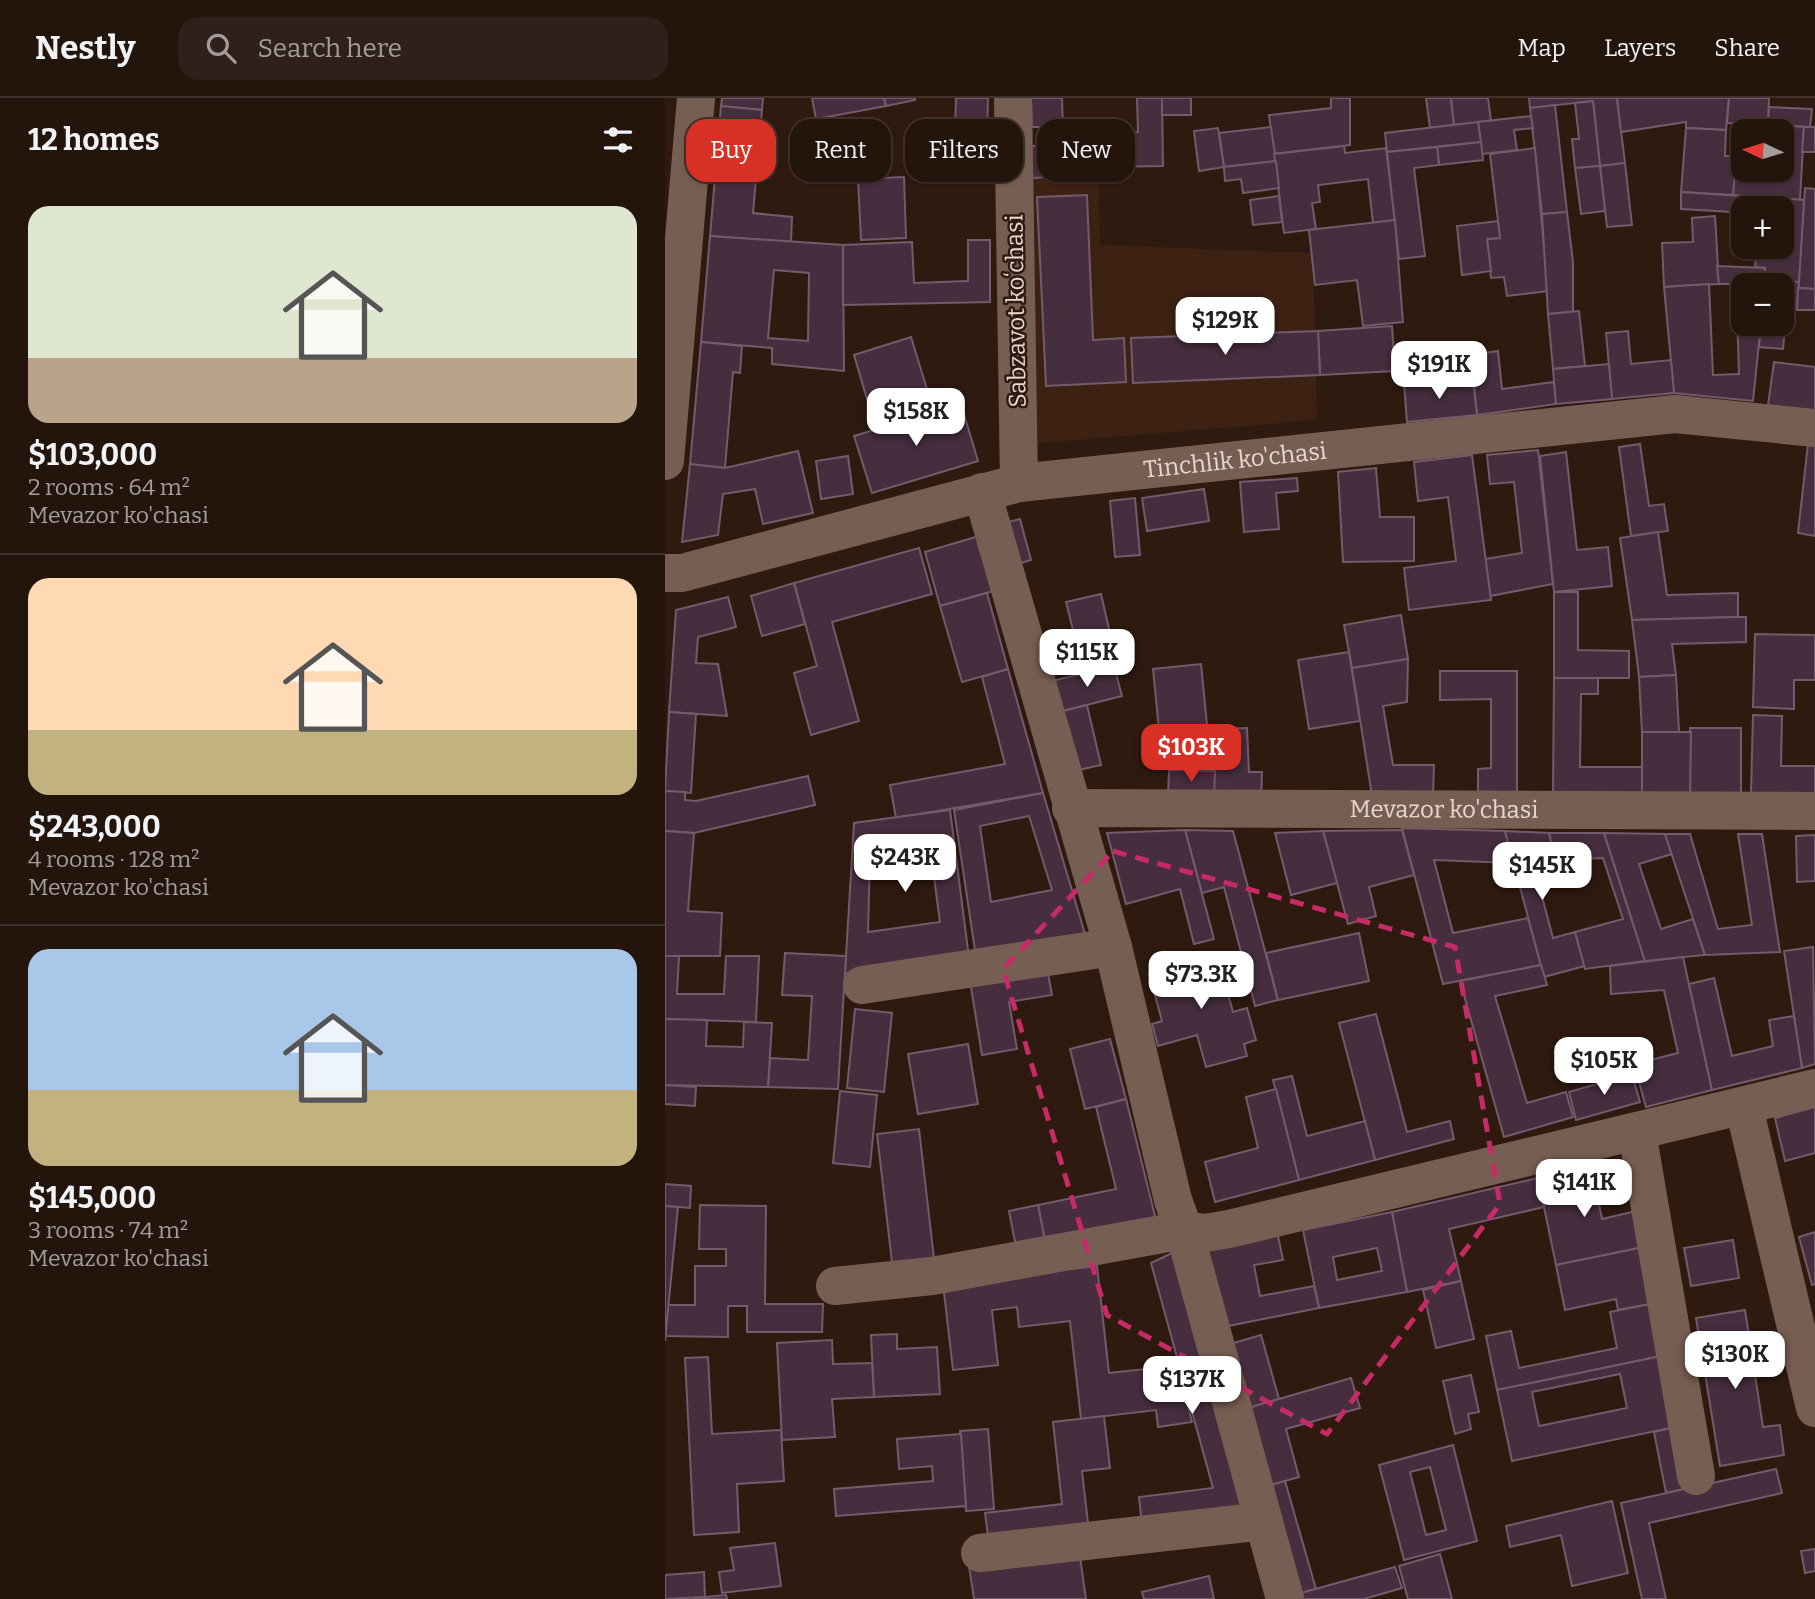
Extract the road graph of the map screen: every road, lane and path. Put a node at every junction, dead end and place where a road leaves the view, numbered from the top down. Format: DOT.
graph roads {
  1 [pos="696,98"];
  2 [pos="1013,98"];
  3 [pos="1815,428"];
  4 [pos="665,461"];
  5 [pos="1019,483"];
  6 [pos="982,492"];
  7 [pos="665,573"];
  8 [pos="1071,808"];
  9 [pos="1815,811"];
  10 [pos="1113,947"];
  11 [pos="863,985"];
  12 [pos="1815,1088"];
  13 [pos="1744,1107"];
  14 [pos="1637,1132"];
  15 [pos="1184,1230"];
  16 [pos="835,1286"];
  17 [pos="1815,1408"];
  18 [pos="1696,1476"];
  19 [pos="1264,1521"];
  20 [pos="980,1553"];
  21 [pos="1285,1599"];
  1 -- 4 [label="street"];
  2 -- 5 [label="street, Sabzavot koʻchasi"];
  3 -- 5 [label="street, Tinchlik ko'chasi"];
  5 -- 6 [label="street, Tinchlik ko'chasi"];
  6 -- 7 [label="street, Tinchlik ko'chasi"];
  6 -- 8 [label="street"];
  8 -- 9 [label="street, Mevazor ko'chasi"];
  8 -- 10 [label="street"];
  10 -- 11 [label="street"];
  10 -- 15 [label="street"];
  12 -- 13 [label="street"];
  13 -- 14 [label="street"];
  13 -- 17 [label="street"];
  14 -- 15 [label="street"];
  14 -- 18 [label="street"];
  15 -- 16 [label="street"];
  15 -- 19 [label="street"];
  19 -- 20 [label="street"];
  19 -- 21 [label="street"];
}
